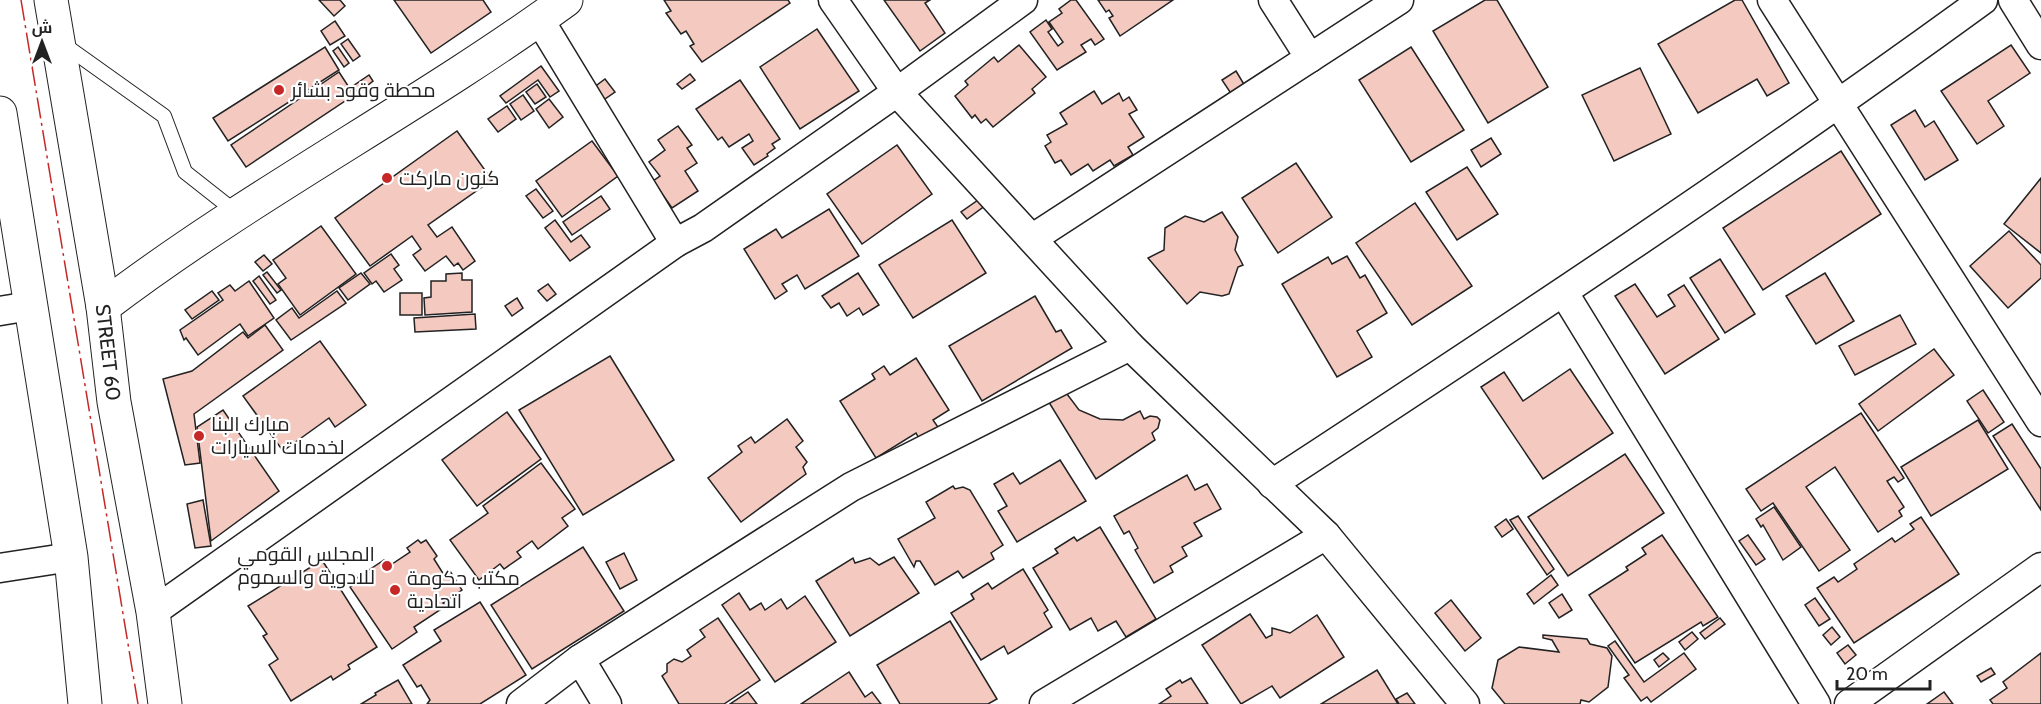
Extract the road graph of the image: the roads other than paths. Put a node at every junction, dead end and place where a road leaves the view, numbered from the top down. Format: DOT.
graph roads {
  1 [pos="51,0"];
  2 [pos="566,0"];
  3 [pos="833,0"];
  4 [pos="1023,0"];
  5 [pos="1273,0"];
  6 [pos="1399,0"];
  7 [pos="1772,0"];
  8 [pos="1983,0"];
  9 [pos="2013,0"];
  10 [pos="539,20"];
  11 [pos="57,41"];
  12 [pos="2041,42"];
  13 [pos="1310,58"];
  14 [pos="897,92"];
  15 [pos="1839,105"];
  16 [pos="0,113"];
  17 [pos="237,213"];
  18 [pos="1033,238"];
  19 [pos="675,243"];
  20 [pos="1564,293"];
  21 [pos="103,307"];
  22 [pos="15,309"];
  23 [pos="1130,346"];
  24 [pos="2041,422"];
  25 [pos="1272,484"];
  26 [pos="1326,535"];
  27 [pos="70,557"];
  28 [pos="2041,567"];
  29 [pos="0,568"];
  30 [pos="153,612"];
  31 [pos="580,659"];
  32 [pos="85,704"];
  33 [pos="165,704"];
  34 [pos="521,704"];
  35 [pos="607,704"];
  36 [pos="1044,704"];
  37 [pos="1465,704"];
  38 [pos="1816,704"];
  39 [pos="1849,704"];
  1 -- 11 [label="main road, STREET 60"];
  2 -- 10 [label="main road"];
  3 -- 14 [label="street"];
  4 -- 14 [label="street"];
  5 -- 13 [label="street"];
  6 -- 13 [label="street"];
  7 -- 15 [label="street"];
  8 -- 15 [label="street"];
  9 -- 12 [label="street"];
  10 -- 17 [label="main road"];
  10 -- 19 [label="street"];
  11 -- 17 [label="lane"];
  11 -- 21 [label="main road, STREET 60"];
  13 -- 18 [label="street"];
  14 -- 18 [label="street"];
  14 -- 19 [label="street"];
  15 -- 20 [label="street"];
  15 -- 24 [label="street"];
  16 -- 22 [label="main road"];
  17 -- 21 [label="main road"];
  18 -- 23 [label="street"];
  19 -- 30 [label="street"];
  20 -- 25 [label="street"];
  20 -- 38 [label="street"];
  21 -- 30 [label="main road, STREET 60"];
  22 -- 27 [label="main road"];
  23 -- 25 [label="street"];
  23 -- 31 [label="street"];
  25 -- 26 [label="street"];
  26 -- 36 [label="street"];
  26 -- 37 [label="street"];
  27 -- 29 [label="street"];
  27 -- 32 [label="main road"];
  28 -- 39 [label="street"];
  30 -- 33 [label="main road, STREET 60"];
  31 -- 34 [label="street"];
  31 -- 35 [label="street"];
}
